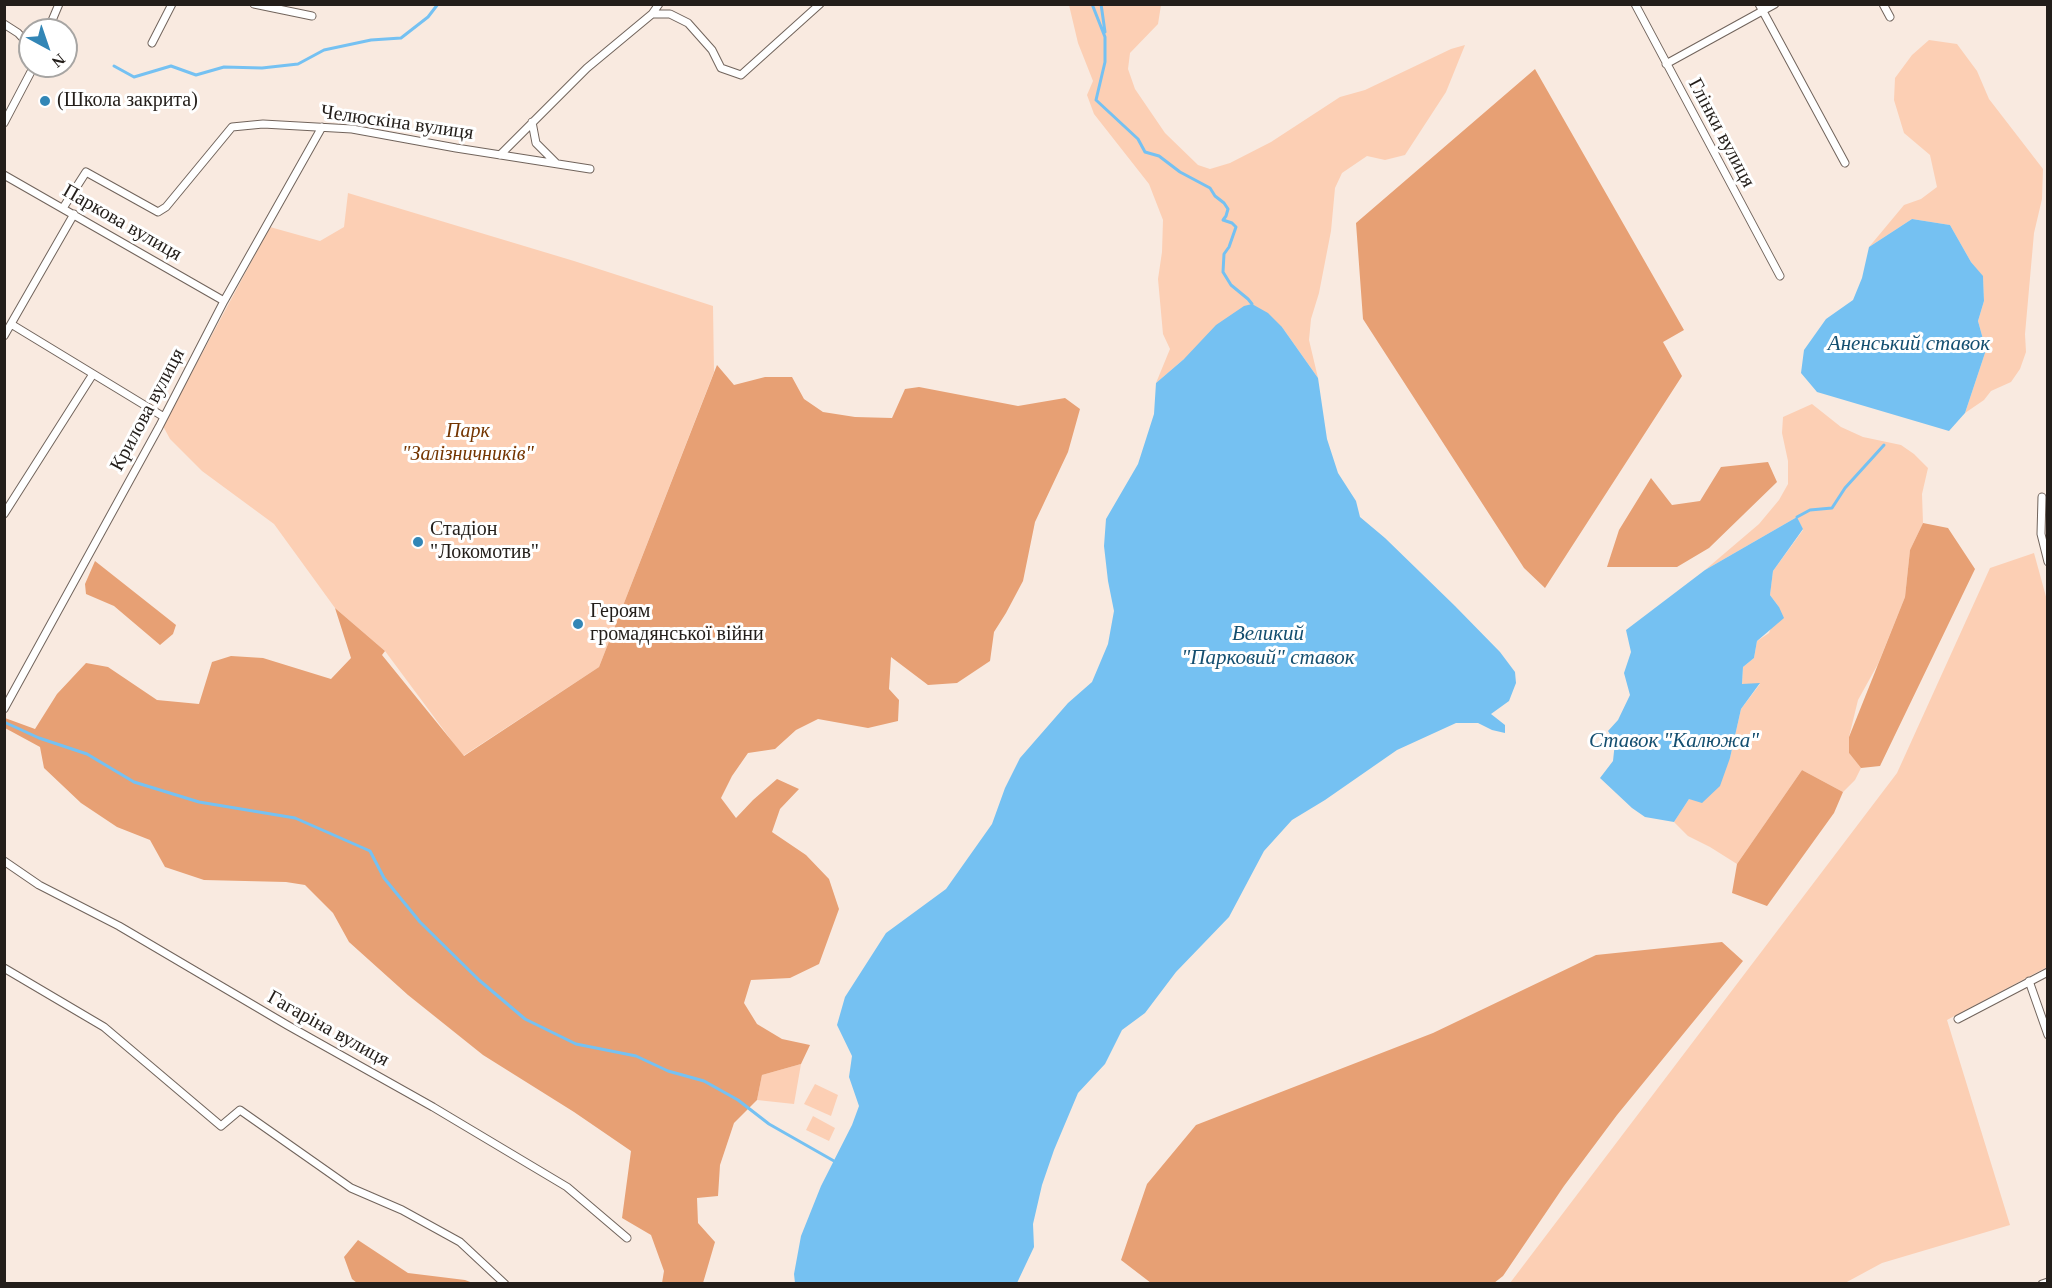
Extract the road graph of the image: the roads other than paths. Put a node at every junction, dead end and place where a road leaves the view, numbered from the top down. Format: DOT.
graph roads {
  1 [pos="59,4"];
  2 [pos="172,4"];
  3 [pos="254,4"];
  4 [pos="659,4"];
  5 [pos="820,4"];
  6 [pos="1635,4"];
  7 [pos="1758,4"];
  8 [pos="1775,4"];
  9 [pos="1883,4"];
  10 [pos="1763,12"];
  11 [pos="652,14"];
  12 [pos="312,16"];
  13 [pos="1890,17"];
  14 [pos="53,18"];
  15 [pos="4,24"];
  16 [pos="18,33"];
  17 [pos="152,42"];
  18 [pos="1666,64"];
  19 [pos="28,78"];
  20 [pos="532,122"];
  21 [pos="4,123"];
  22 [pos="322,127"];
  23 [pos="500,155"];
  24 [pos="1845,163"];
  25 [pos="556,164"];
  26 [pos="590,169"];
  27 [pos="4,175"];
  28 [pos="63,208"];
  29 [pos="74,214"];
  30 [pos="1780,276"];
  31 [pos="224,301"];
  32 [pos="11,324"];
  33 [pos="4,336"];
  34 [pos="93,374"];
  35 [pos="164,417"];
  36 [pos="2042,497"];
  37 [pos="4,514"];
  38 [pos="2048,562"];
  39 [pos="4,709"];
  40 [pos="4,861"];
  41 [pos="4,968"];
  42 [pos="2048,972"];
  43 [pos="2029,981"];
  44 [pos="1958,1018"];
  45 [pos="2048,1035"];
  46 [pos="627,1238"];
  47 [pos="2048,1282"];
  48 [pos="505,1284"];
  49 [pos="2043,1284"];
  1 -- 14 [label="street"];
  2 -- 17 [label="street"];
  3 -- 12 [label="street"];
  4 -- 11 [label="street"];
  5 -- 11 [label="street"];
  6 -- 18 [label="street, Глінки вулиця"];
  7 -- 10 [label="street"];
  8 -- 10 [label="street"];
  9 -- 13 [label="street"];
  10 -- 18 [label="street"];
  10 -- 24 [label="street"];
  11 -- 20 [label="street"];
  15 -- 16 [label="street"];
  18 -- 30 [label="street, Глінки вулиця"];
  19 -- 21 [label="street"];
  20 -- 23 [label="street"];
  20 -- 25 [label="street"];
  22 -- 23 [label="street, Челюскіна вулиця"];
  22 -- 28 [label="street, Челюскіна вулиця"];
  22 -- 31 [label="street, Крилова вулиця"];
  23 -- 25 [label="street, Челюскіна вулиця"];
  25 -- 26 [label="street, Челюскіна вулиця"];
  27 -- 28 [label="street, Паркова вулиця"];
  28 -- 29 [label="street, Паркова вулиця"];
  29 -- 31 [label="street, Паркова вулиця"];
  29 -- 32 [label="street"];
  31 -- 35 [label="street, Крилова вулиця"];
  32 -- 33 [label="street"];
  32 -- 34 [label="street"];
  34 -- 35 [label="street"];
  34 -- 37 [label="street"];
  35 -- 39 [label="street, Крилова вулиця"];
  36 -- 38 [label="street"];
  40 -- 46 [label="street, Гагаріна вулиця"];
  41 -- 48 [label="street"];
  42 -- 43 [label="street"];
  43 -- 44 [label="street"];
  43 -- 45 [label="street"];
  47 -- 49 [label="street"];
}
